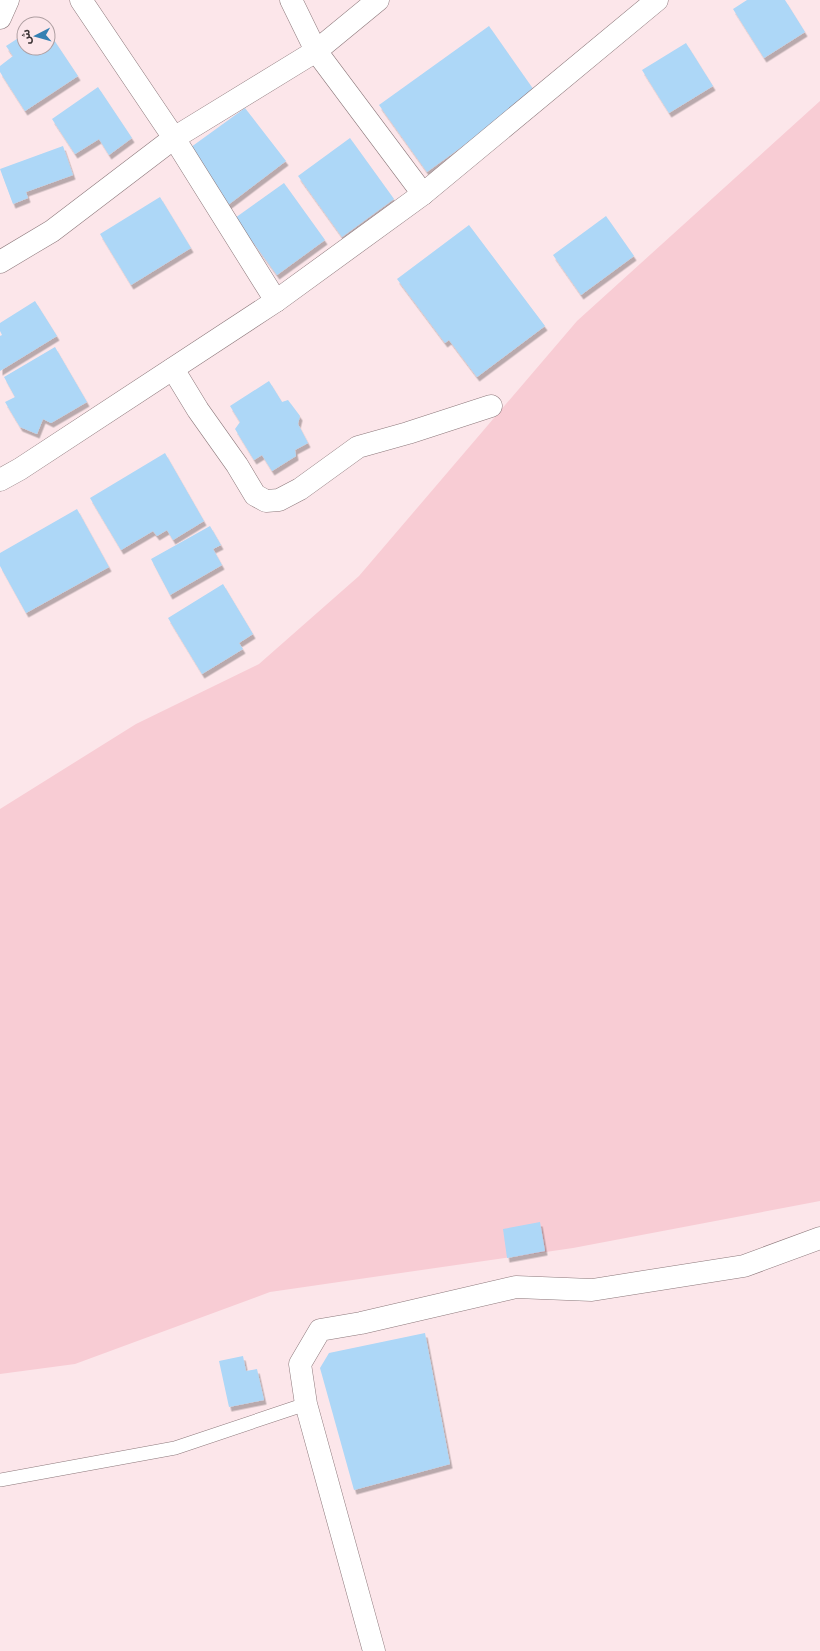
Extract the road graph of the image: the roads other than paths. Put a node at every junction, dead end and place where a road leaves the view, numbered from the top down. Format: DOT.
graph roads {
  1 [pos="8,0"];
  2 [pos="81,0"];
  3 [pos="291,0"];
  4 [pos="378,0"];
  5 [pos="657,0"];
  6 [pos="0,18"];
  7 [pos="316,52"];
  8 [pos="174,138"];
  9 [pos="423,194"];
  10 [pos="0,262"];
  11 [pos="276,301"];
  12 [pos="173,368"];
  13 [pos="491,406"];
  14 [pos="0,480"];
  15 [pos="820,1238"];
  16 [pos="306,1404"];
  17 [pos="0,1480"];
  18 [pos="374,1651"];
  1 -- 6 [label="street"];
  2 -- 8 [label="street"];
  3 -- 7 [label="street"];
  4 -- 7 [label="street"];
  5 -- 9 [label="street"];
  7 -- 8 [label="street"];
  7 -- 9 [label="street"];
  8 -- 10 [label="street"];
  8 -- 11 [label="street"];
  9 -- 11 [label="street"];
  11 -- 12 [label="street"];
  12 -- 13 [label="street"];
  12 -- 14 [label="street"];
  15 -- 16 [label="street"];
  16 -- 17 [label="lane"];
  16 -- 18 [label="street"];
}
